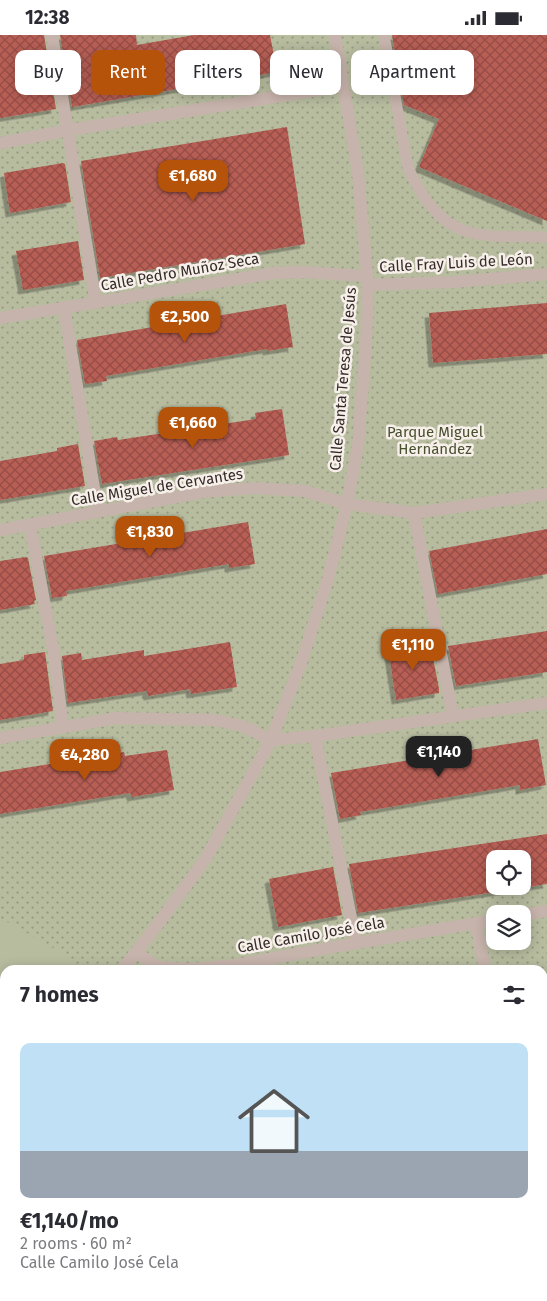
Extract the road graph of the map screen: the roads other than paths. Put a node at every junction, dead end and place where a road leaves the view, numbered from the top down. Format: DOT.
graph roads {
  1 [pos="52,35"];
  2 [pos="335,35"];
  3 [pos="384,35"];
  4 [pos="344,85"];
  5 [pos="69,130"];
  6 [pos="0,143"];
  7 [pos="547,237"];
  8 [pos="547,274"];
  9 [pos="367,280"];
  10 [pos="96,303"];
  11 [pos="64,308"];
  12 [pos="0,318"];
  13 [pos="547,494"];
  14 [pos="347,503"];
  15 [pos="98,512"];
  16 [pos="414,513"];
  17 [pos="30,525"];
  18 [pos="0,530"];
  19 [pos="547,703"];
  20 [pos="453,716"];
  21 [pos="63,727"];
  22 [pos="314,736"];
  23 [pos="0,738"];
  24 [pos="271,739"];
  25 [pos="547,911"];
  26 [pos="531,914"];
  27 [pos="486,921"];
  28 [pos="476,923"];
  29 [pos="356,943"];
  30 [pos="136,952"];
  31 [pos="126,965"];
  32 [pos="154,965"];
  33 [pos="251,965"];
  34 [pos="484,965"];
  1 -- 5 [label="street"];
  2 -- 4 [label="street, Calle Santa Teresa de Jesús"];
  3 -- 7 [label="lane"];
  4 -- 5 [label="street"];
  4 -- 9 [label="street, Calle Santa Teresa de Jesús"];
  5 -- 6 [label="street"];
  5 -- 10 [label="street"];
  8 -- 9 [label="street, Calle Fray Luis de León"];
  9 -- 10 [label="street, Calle Pedro Muñoz Seca"];
  9 -- 14 [label="street, Calle Santa Teresa de Jesús"];
  10 -- 11 [label="street, Calle Pedro Muñoz Seca"];
  11 -- 12 [label="street, Calle Pedro Muñoz Seca"];
  11 -- 15 [label="street"];
  13 -- 16 [label="street"];
  14 -- 15 [label="street, Calle Miguel de Cervantes"];
  14 -- 16 [label="street"];
  14 -- 24 [label="street, Calle Santa Teresa de Jesús"];
  15 -- 17 [label="street, Calle Miguel de Cervantes"];
  16 -- 20 [label="street"];
  17 -- 18 [label="street, Calle Miguel de Cervantes"];
  17 -- 21 [label="street"];
  19 -- 20 [label="street"];
  20 -- 22 [label="street"];
  21 -- 23 [label="street"];
  21 -- 24 [label="street"];
  22 -- 24 [label="street"];
  22 -- 29 [label="street"];
  24 -- 30 [label="street, Calle Santa Teresa de Jesús"];
  25 -- 26 [label="street"];
  27 -- 28 [label="street, Calle Camilo José Cela"];
  28 -- 29 [label="street, Calle Camilo José Cela"];
  28 -- 34 [label="street"];
  29 -- 33 [label="street, Calle Camilo José Cela"];
  30 -- 31 [label="street, Calle Santa Teresa de Jesús"];
  30 -- 32 [label="street, Calle Camilo José Cela"];
}
